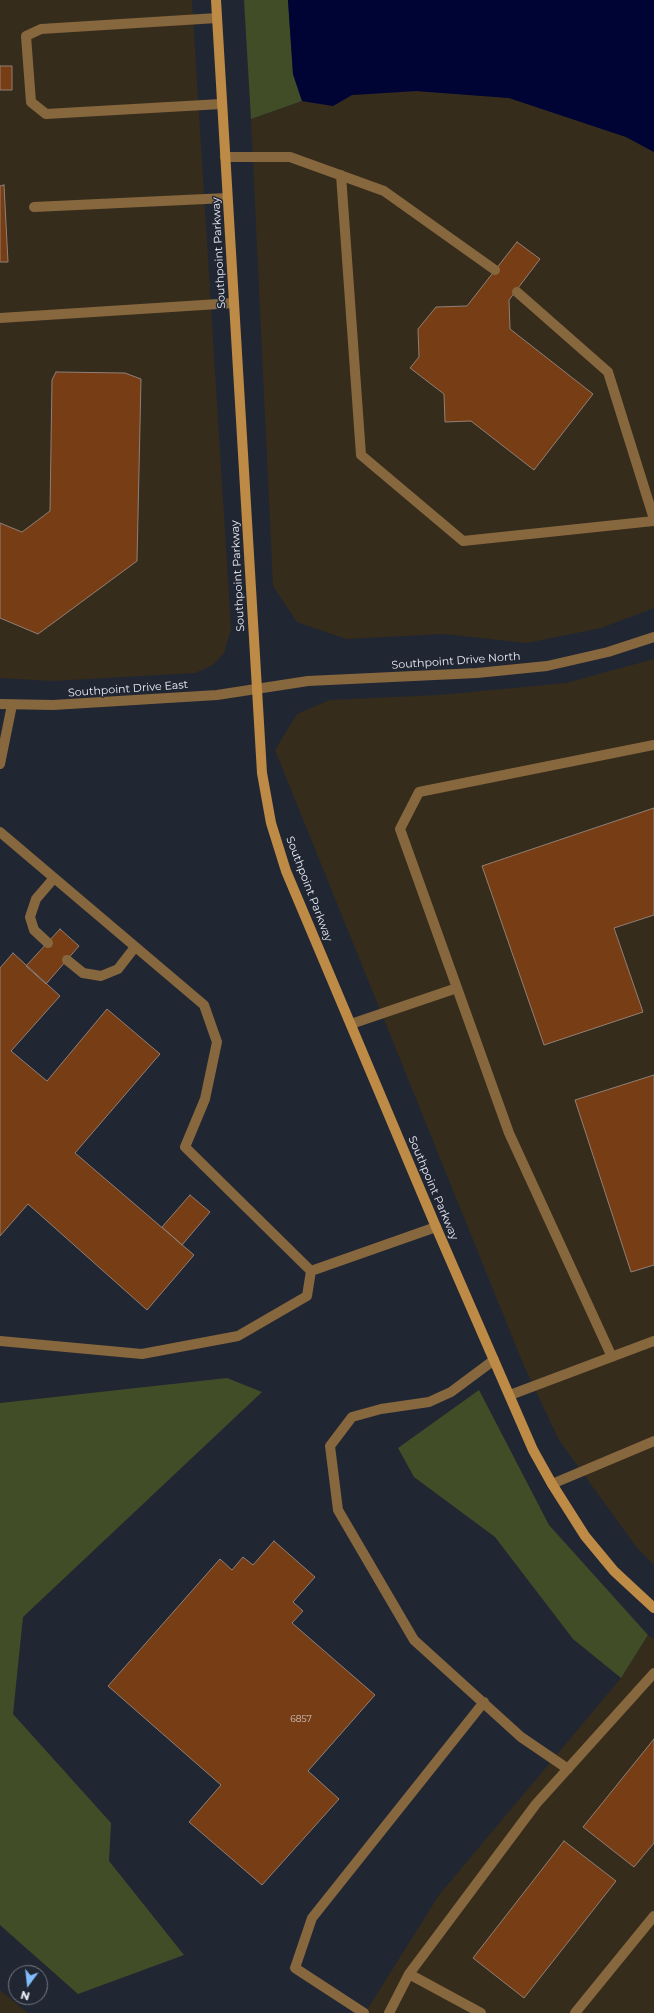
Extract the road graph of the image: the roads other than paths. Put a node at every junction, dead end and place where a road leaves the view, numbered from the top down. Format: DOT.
graph roads {
  1 [pos="216,0"];
  2 [pos="217,18"];
  3 [pos="221,104"];
  4 [pos="225,157"];
  5 [pos="341,175"];
  6 [pos="228,198"];
  7 [pos="34,207"];
  8 [pos="495,270"];
  9 [pos="517,292"];
  10 [pos="234,303"];
  11 [pos="0,318"];
  12 [pos="654,520"];
  13 [pos="654,637"];
  14 [pos="257,689"];
  15 [pos="0,704"];
  16 [pos="12,706"];
  17 [pos="654,745"];
  18 [pos="0,764"];
  19 [pos="0,832"];
  20 [pos="54,878"];
  21 [pos="48,942"];
  22 [pos="135,946"];
  23 [pos="67,960"];
  24 [pos="457,988"];
  25 [pos="350,1024"];
  26 [pos="436,1227"];
  27 [pos="311,1271"];
  28 [pos="0,1341"];
  29 [pos="654,1341"];
  30 [pos="612,1358"];
  31 [pos="494,1360"];
  32 [pos="510,1395"];
  33 [pos="654,1441"];
  34 [pos="552,1484"];
  35 [pos="654,1608"];
  36 [pos="654,1673"];
  37 [pos="484,1702"];
  38 [pos="568,1769"];
  39 [pos="654,1916"];
  40 [pos="409,1974"];
  41 [pos="364,2013"];
  42 [pos="389,2013"];
  43 [pos="481,2013"];
  44 [pos="574,2013"];
  1 -- 2 [label="main road, Southpoint Parkway"];
  2 -- 3 [label="main road, Southpoint Parkway"];
  2 -- 3 [label="street"];
  3 -- 4 [label="main road, Southpoint Parkway"];
  4 -- 5 [label="street"];
  4 -- 6 [label="main road, Southpoint Parkway"];
  5 -- 8 [label="street"];
  5 -- 12 [label="street"];
  6 -- 7 [label="street"];
  6 -- 10 [label="main road, Southpoint Parkway"];
  9 -- 12 [label="street"];
  10 -- 11 [label="street"];
  10 -- 14 [label="main road, Southpoint Parkway"];
  13 -- 14 [label="street, Southpoint Drive North"];
  14 -- 16 [label="street, Southpoint Drive East"];
  14 -- 25 [label="main road, Southpoint Parkway"];
  15 -- 16 [label="street, Southpoint Drive East"];
  16 -- 18 [label="street"];
  17 -- 24 [label="street"];
  19 -- 20 [label="street"];
  20 -- 21 [label="street"];
  20 -- 22 [label="street"];
  22 -- 23 [label="street"];
  22 -- 27 [label="street"];
  24 -- 25 [label="street"];
  24 -- 30 [label="street"];
  25 -- 26 [label="main road, Southpoint Parkway"];
  26 -- 27 [label="street"];
  26 -- 31 [label="main road, Southpoint Parkway"];
  27 -- 28 [label="street"];
  29 -- 30 [label="street"];
  30 -- 32 [label="street"];
  31 -- 32 [label="main road, Southpoint Parkway"];
  31 -- 37 [label="street"];
  32 -- 34 [label="main road, Southpoint Parkway"];
  33 -- 34 [label="street"];
  34 -- 35 [label="main road, Southpoint Parkway"];
  36 -- 38 [label="street"];
  37 -- 38 [label="street"];
  37 -- 41 [label="street"];
  38 -- 40 [label="street"];
  39 -- 44 [label="street"];
  40 -- 42 [label="street"];
  40 -- 43 [label="street"];
}
